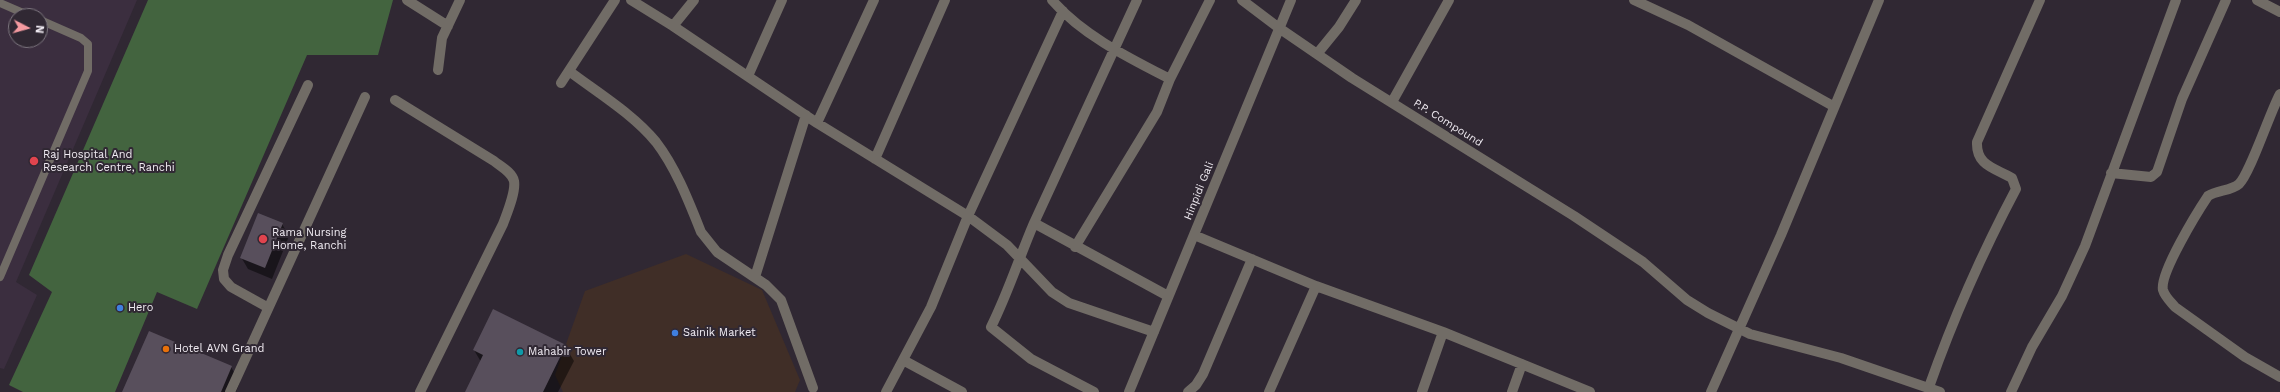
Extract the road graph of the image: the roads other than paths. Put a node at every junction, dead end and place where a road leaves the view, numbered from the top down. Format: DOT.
graph roads {
  1 [pos="407,0"];
  2 [pos="460,0"];
  3 [pos="615,0"];
  4 [pos="631,0"];
  5 [pos="694,0"];
  6 [pos="782,0"];
  7 [pos="874,0"];
  8 [pos="945,0"];
  9 [pos="1052,0"];
  10 [pos="1137,0"];
  11 [pos="1210,0"];
  12 [pos="1242,0"];
  13 [pos="1291,0"];
  14 [pos="1356,0"];
  15 [pos="1449,0"];
  16 [pos="1634,0"];
  17 [pos="1879,0"];
  18 [pos="2040,0"];
  19 [pos="2176,0"];
  20 [pos="2226,0"];
  21 [pos="2257,0"];
  22 [pos="0,3"];
  23 [pos="12,8"];
  24 [pos="1063,11"];
  25 [pos="2280,12"];
  26 [pos="48,24"];
  27 [pos="448,26"];
  28 [pos="673,26"];
  29 [pos="1279,28"];
  30 [pos="1115,48"];
  31 [pos="1317,54"];
  32 [pos="438,70"];
  33 [pos="569,71"];
  34 [pos="748,76"];
  35 [pos="1170,79"];
  36 [pos="560,83"];
  37 [pos="308,85"];
  38 [pos="2280,94"];
  39 [pos="365,97"];
  40 [pos="396,100"];
  41 [pos="1392,102"];
  42 [pos="1833,106"];
  43 [pos="806,115"];
  44 [pos="818,123"];
  45 [pos="876,159"];
  46 [pos="2111,173"];
  47 [pos="968,216"];
  48 [pos="1034,223"];
  49 [pos="1194,235"];
  50 [pos="1075,247"];
  51 [pos="1020,256"];
  52 [pos="1252,259"];
  53 [pos="0,277"];
  54 [pos="755,277"];
  55 [pos="1316,286"];
  56 [pos="1168,296"];
  57 [pos="267,307"];
  58 [pos="1739,329"];
  59 [pos="1154,332"];
  60 [pos="1443,332"];
  61 [pos="903,360"];
  62 [pos="1522,364"];
  63 [pos="2280,377"];
  64 [pos="1929,387"];
  65 [pos="813,388"];
  66 [pos="230,392"];
  67 [pos="420,392"];
  68 [pos="886,392"];
  69 [pos="962,392"];
  70 [pos="1094,392"];
  71 [pos="1129,392"];
  72 [pos="1188,392"];
  73 [pos="1268,392"];
  74 [pos="1422,392"];
  75 [pos="1512,392"];
  76 [pos="1590,392"];
  77 [pos="1711,392"];
  78 [pos="1940,392"];
  79 [pos="2011,392"];
  1 -- 27 [label="street"];
  2 -- 27 [label="street"];
  3 -- 33 [label="street"];
  4 -- 28 [label="street"];
  5 -- 28 [label="street"];
  6 -- 34 [label="street"];
  7 -- 44 [label="street"];
  8 -- 45 [label="street"];
  9 -- 24 [label="street"];
  10 -- 30 [label="street"];
  11 -- 35 [label="street"];
  12 -- 29 [label="street, P.P. Compound"];
  13 -- 29 [label="street, Hinpidi Gali"];
  14 -- 31 [label="street"];
  15 -- 41 [label="street"];
  16 -- 42 [label="street"];
  17 -- 42 [label="street"];
  18 -- 64 [label="street"];
  19 -- 46 [label="street"];
  20 -- 46 [label="street"];
  21 -- 25 [label="street"];
  22 -- 23 [label="lane"];
  24 -- 30 [label="street"];
  24 -- 47 [label="street"];
  26 -- 53 [label="lane"];
  27 -- 32 [label="street"];
  28 -- 34 [label="street"];
  29 -- 31 [label="street, P.P. Compound"];
  29 -- 49 [label="street, Hinpidi Gali"];
  30 -- 35 [label="street"];
  30 -- 48 [label="street"];
  31 -- 41 [label="street, P.P. Compound"];
  33 -- 36 [label="street"];
  33 -- 54 [label="street"];
  34 -- 43 [label="street"];
  35 -- 50 [label="street"];
  37 -- 57 [label="street"];
  38 -- 63 [label="street"];
  39 -- 57 [label="street"];
  40 -- 67 [label="street"];
  41 -- 58 [label="street, P.P. Compound"];
  42 -- 58 [label="street"];
  43 -- 44 [label="street"];
  43 -- 54 [label="street"];
  44 -- 45 [label="street"];
  45 -- 47 [label="street"];
  46 -- 79 [label="street"];
  47 -- 51 [label="street"];
  47 -- 61 [label="street"];
  48 -- 50 [label="street"];
  48 -- 51 [label="street"];
  49 -- 52 [label="street"];
  49 -- 56 [label="street, Hinpidi Gali"];
  50 -- 56 [label="street"];
  51 -- 59 [label="street"];
  51 -- 70 [label="street"];
  52 -- 55 [label="street"];
  52 -- 72 [label="street"];
  54 -- 65 [label="street"];
  55 -- 60 [label="street"];
  55 -- 73 [label="street"];
  56 -- 59 [label="street, Hinpidi Gali"];
  57 -- 66 [label="street"];
  58 -- 64 [label="street, P.P. Compound"];
  58 -- 77 [label="street"];
  59 -- 71 [label="street, Hinpidi Gali"];
  60 -- 62 [label="street"];
  60 -- 74 [label="street"];
  61 -- 68 [label="street"];
  61 -- 69 [label="street"];
  62 -- 75 [label="street"];
  62 -- 76 [label="street"];
  64 -- 78 [label="street, P.P. Compound"];
}
